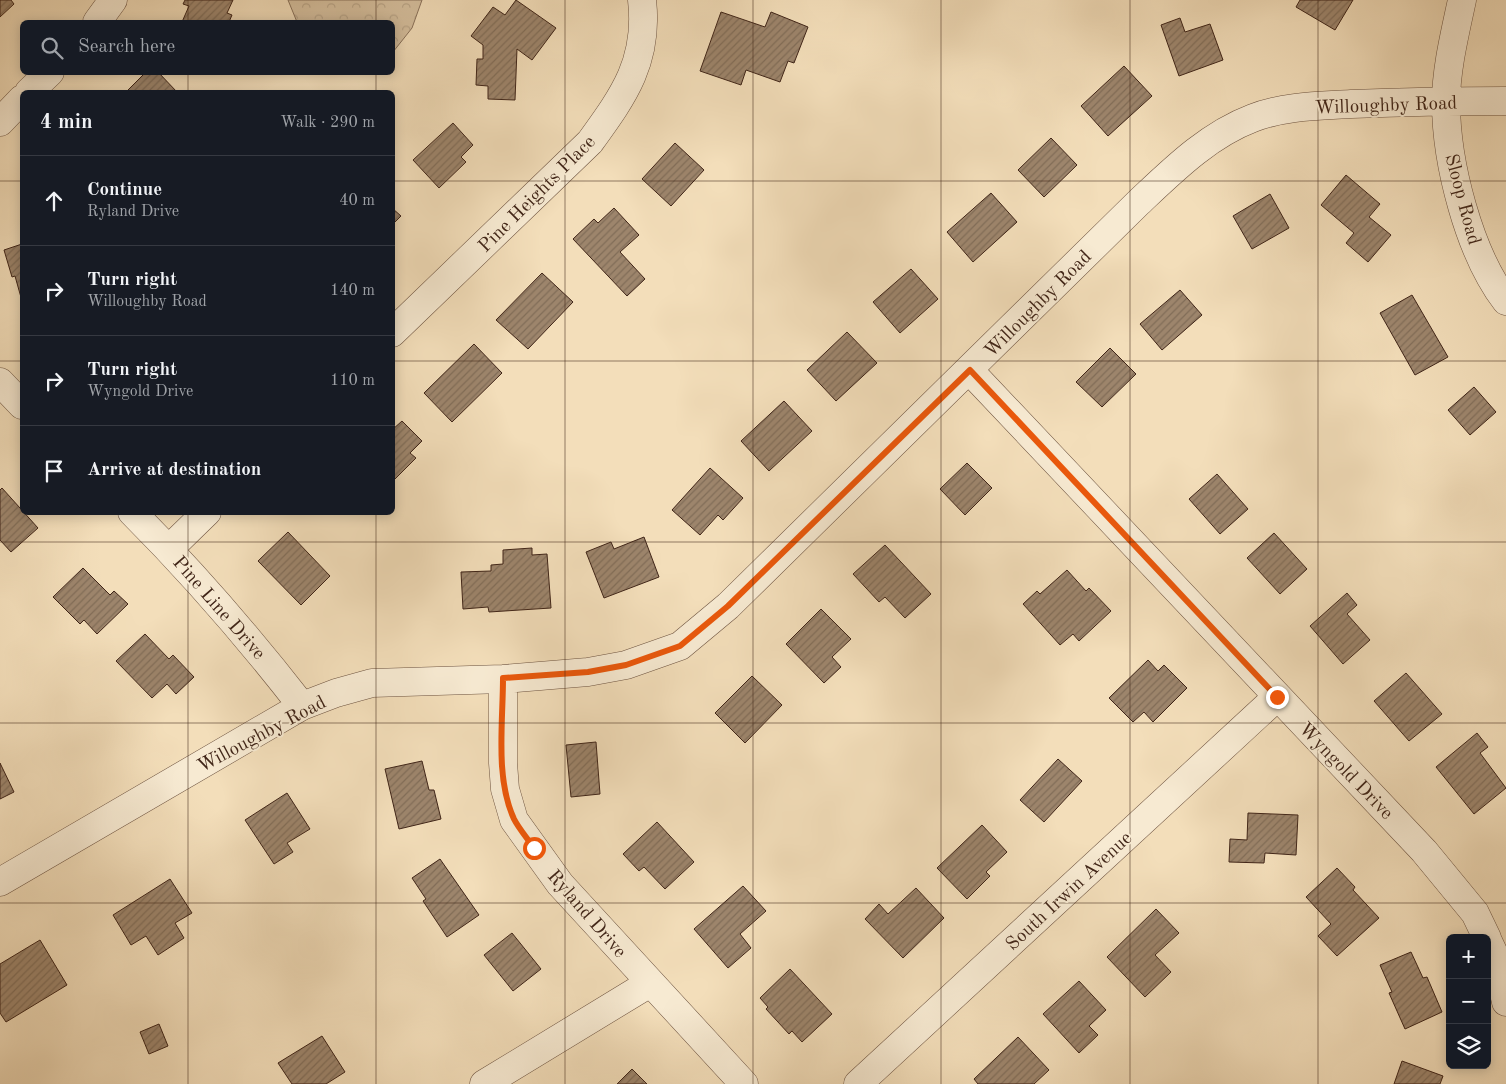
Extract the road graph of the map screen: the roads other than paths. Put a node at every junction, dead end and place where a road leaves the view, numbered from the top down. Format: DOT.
graph roads {
  1 [pos="113,0"];
  2 [pos="642,0"];
  3 [pos="1462,0"];
  4 [pos="98,20"];
  5 [pos="47,75"];
  6 [pos="31,90"];
  7 [pos="20,101"];
  8 [pos="1446,101"];
  9 [pos="1506,101"];
  10 [pos="0,122"];
  11 [pos="1506,301"];
  12 [pos="395,330"];
  13 [pos="970,370"];
  14 [pos="0,382"];
  15 [pos="20,403"];
  16 [pos="135,515"];
  17 [pos="205,515"];
  18 [pos="169,549"];
  19 [pos="503,678"];
  20 [pos="1277,697"];
  21 [pos="302,706"];
  22 [pos="0,882"];
  23 [pos="1485,934"];
  24 [pos="1491,947"];
  25 [pos="650,983"];
  26 [pos="1506,1002"];
  27 [pos="484,1084"];
  28 [pos="744,1084"];
  29 [pos="858,1084"];
  1 -- 4 [label="street"];
  2 -- 12 [label="street, Pine Heights Place"];
  3 -- 8 [label="street, Sloop Road"];
  5 -- 6 [label="street"];
  7 -- 10 [label="street"];
  8 -- 9 [label="street, Willoughby Road"];
  8 -- 11 [label="street, Sloop Road"];
  8 -- 13 [label="street, Willoughby Road"];
  13 -- 19 [label="street, Willoughby Road"];
  13 -- 20 [label="street, Wyngold Drive"];
  14 -- 15 [label="street"];
  16 -- 18 [label="street, Pine Line Drive"];
  17 -- 18 [label="street"];
  18 -- 21 [label="street, Pine Line Drive"];
  19 -- 21 [label="street, Willoughby Road"];
  19 -- 25 [label="street, Ryland Drive"];
  20 -- 23 [label="street, Wyngold Drive"];
  20 -- 29 [label="street, South Irwin Avenue"];
  21 -- 22 [label="street, Willoughby Road"];
  24 -- 26 [label="street, Wyngold Drive"];
  25 -- 27 [label="street"];
  25 -- 28 [label="street, Ryland Drive"];
}
